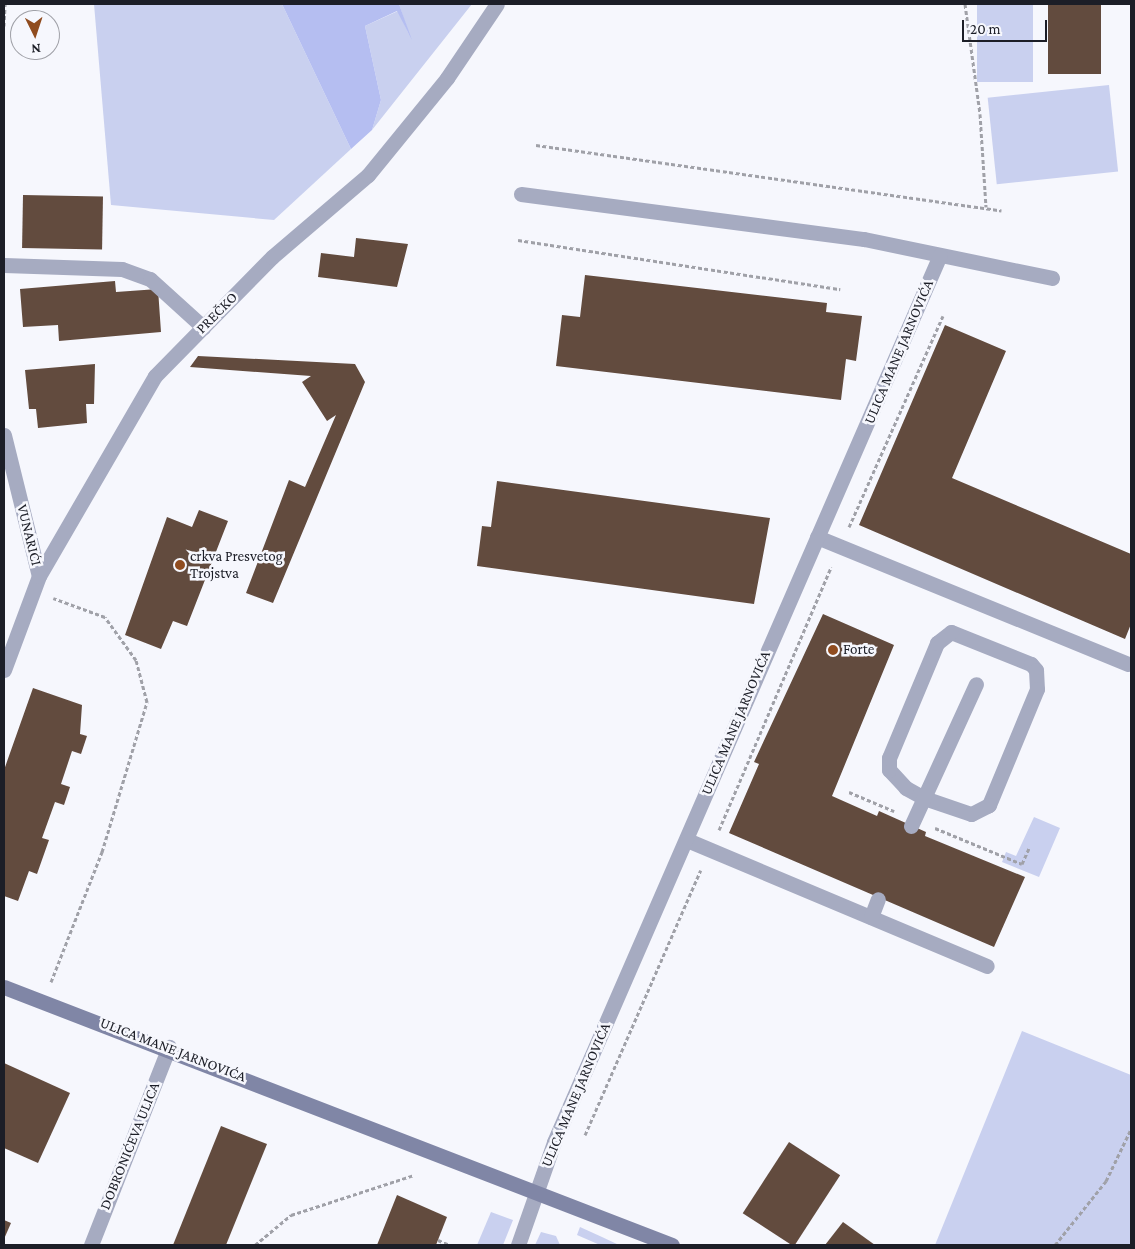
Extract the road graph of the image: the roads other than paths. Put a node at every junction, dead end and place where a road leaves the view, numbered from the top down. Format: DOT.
graph roads {
  1 [pos="497,4"];
  2 [pos="521,194"];
  3 [pos="940,255"];
  4 [pos="4,265"];
  5 [pos="1052,278"];
  6 [pos="203,327"];
  7 [pos="4,436"];
  8 [pos="817,537"];
  9 [pos="39,576"];
  10 [pos="1128,664"];
  11 [pos="4,670"];
  12 [pos="976,684"];
  13 [pos="924,798"];
  14 [pos="911,826"];
  15 [pos="687,840"];
  16 [pos="878,899"];
  17 [pos="870,917"];
  18 [pos="987,966"];
  19 [pos="4,987"];
  20 [pos="169,1047"];
  21 [pos="537,1192"];
  22 [pos="91,1245"];
  23 [pos="518,1245"];
  24 [pos="672,1245"];
  1 -- 6 [label="street, PREČKO"];
  2 -- 3 [label="street"];
  3 -- 5 [label="street"];
  3 -- 8 [label="street, ULICA MANE JARNOVIĆA"];
  4 -- 6 [label="street"];
  6 -- 9 [label="street, PREČKO"];
  7 -- 9 [label="street, VUNARIĆI"];
  8 -- 10 [label="street"];
  8 -- 15 [label="street, ULICA MANE JARNOVIĆA"];
  9 -- 11 [label="street, PREČKO"];
  12 -- 13 [label="street"];
  13 -- 13 [label="street"];
  13 -- 14 [label="street"];
  15 -- 17 [label="street"];
  15 -- 21 [label="street, ULICA MANE JARNOVIĆA"];
  16 -- 17 [label="street"];
  17 -- 18 [label="street"];
  19 -- 20 [label="street, ULICA MANE JARNOVIĆA"];
  20 -- 21 [label="street, ULICA MANE JARNOVIĆA"];
  20 -- 22 [label="street, DOBRONIĆEVA ULICA"];
  21 -- 23 [label="street"];
  21 -- 24 [label="street, ULICA MANE JARNOVIĆA"];
}
